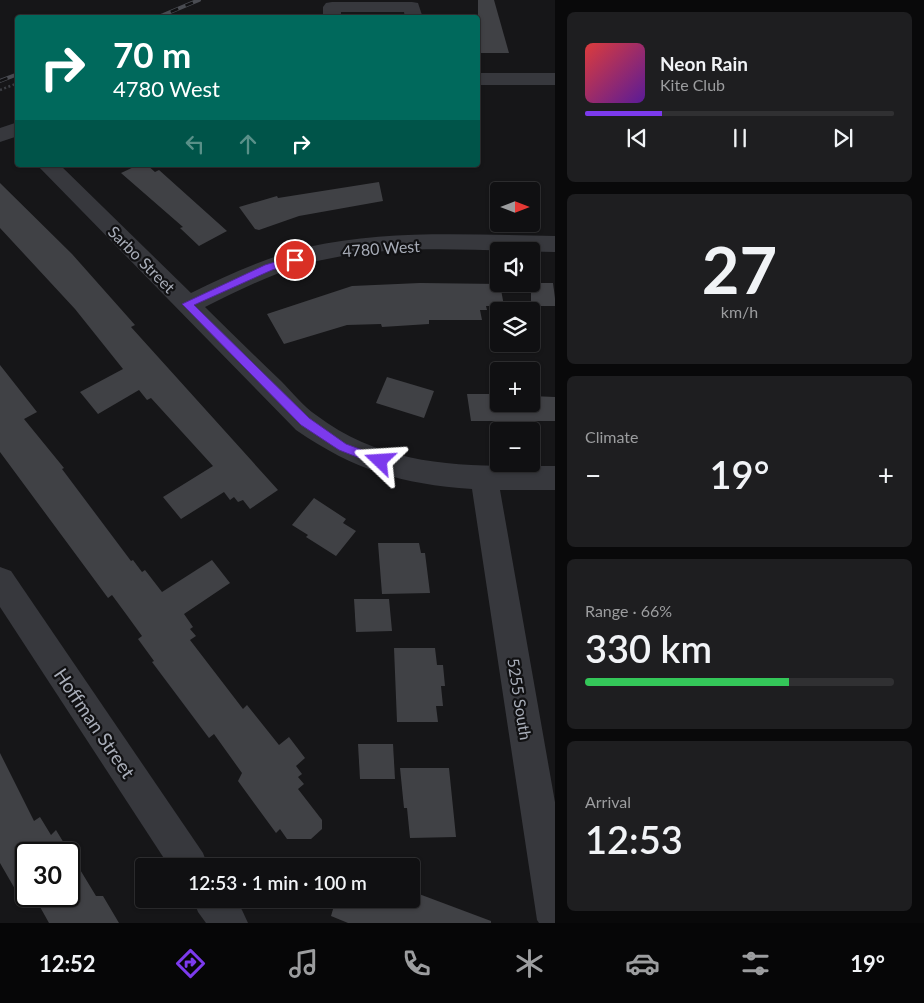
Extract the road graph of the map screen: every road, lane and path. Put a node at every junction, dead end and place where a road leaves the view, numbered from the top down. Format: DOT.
graph roads {
  1 [pos="405,8"];
  2 [pos="332,15"];
  3 [pos="480,79"];
  4 [pos="555,79"];
  5 [pos="15,83"];
  6 [pos="0,90"];
  7 [pos="50,167"];
  8 [pos="555,244"];
  9 [pos="187,304"];
  10 [pos="484,478"];
  11 [pos="555,478"];
  12 [pos="0,581"];
  13 [pos="185,858"];
  14 [pos="218,908"];
  15 [pos="555,920"];
  16 [pos="229,923"];
  1 -- 2 [label="street"];
  3 -- 4 [label="street"];
  5 -- 6 [label="path"];
  7 -- 9 [label="street, Sarbo Street"];
  8 -- 9 [label="street, 4780 West"];
  9 -- 10 [label="street, Sarbo Street"];
  10 -- 11 [label="street, Sarbo Street"];
  10 -- 15 [label="street, 5255 South"];
  12 -- 13 [label="street, Hoffman Street"];
  14 -- 16 [label="street"];
}
